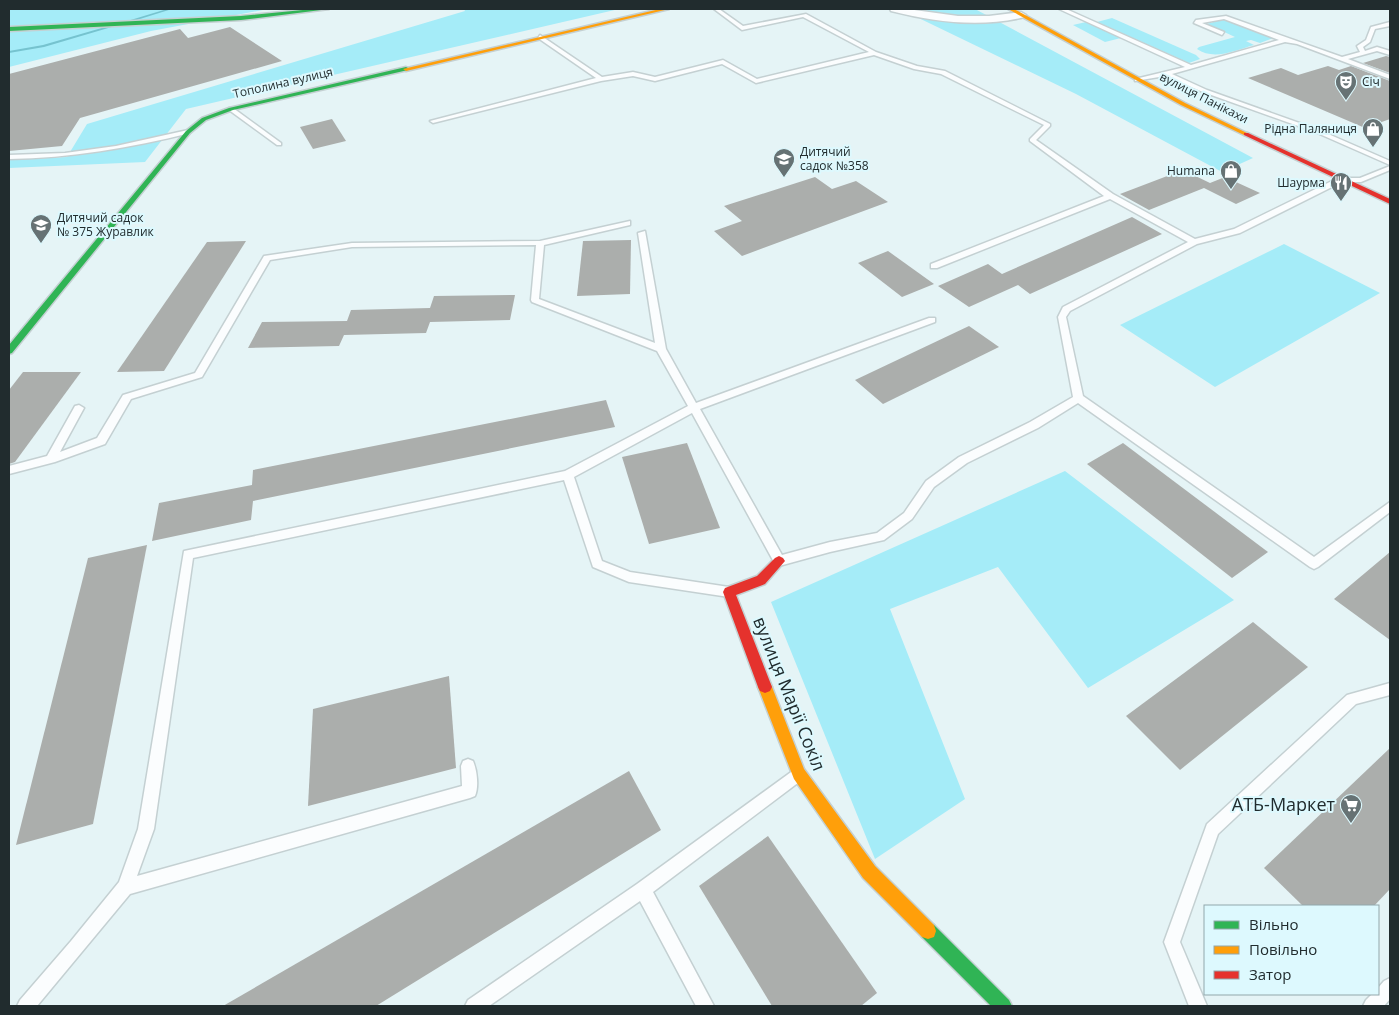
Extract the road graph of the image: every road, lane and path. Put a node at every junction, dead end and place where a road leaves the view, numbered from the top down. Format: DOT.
graph roads {
  1 [pos="311,9"];
  2 [pos="326,9"];
  3 [pos="666,9"];
  4 [pos="716,9"];
  5 [pos="895,9"];
  6 [pos="1011,9"];
  7 [pos="1062,9"];
  8 [pos="1021,15"];
  9 [pos="9,23"];
  10 [pos="1390,24"];
  11 [pos="9,29"];
  12 [pos="1222,33"];
  13 [pos="540,37"];
  14 [pos="1285,40"];
  15 [pos="1363,52"];
  16 [pos="874,53"];
  17 [pos="1390,54"];
  18 [pos="1342,59"];
  19 [pos="1190,67"];
  20 [pos="1166,74"];
  21 [pos="1390,77"];
  22 [pos="601,80"];
  23 [pos="1137,80"];
  24 [pos="1390,84"];
  25 [pos="232,109"];
  26 [pos="433,121"];
  27 [pos="188,132"];
  28 [pos="279,144"];
  29 [pos="9,157"];
  30 [pos="1390,163"];
  31 [pos="1390,168"];
  32 [pos="1341,180"];
  33 [pos="1110,196"];
  34 [pos="1390,202"];
  35 [pos="627,223"];
  36 [pos="642,233"];
  37 [pos="540,242"];
  38 [pos="1194,242"];
  39 [pos="934,266"];
  40 [pos="932,320"];
  41 [pos="661,349"];
  42 [pos="9,350"];
  43 [pos="1078,398"];
  44 [pos="79,408"];
  45 [pos="693,408"];
  46 [pos="51,460"];
  47 [pos="9,470"];
  48 [pos="568,475"];
  49 [pos="1390,506"];
  50 [pos="780,561"];
  51 [pos="729,592"];
  52 [pos="1390,689"];
  53 [pos="468,766"];
  54 [pos="798,774"];
  55 [pos="125,887"];
  56 [pos="643,890"];
  57 [pos="1390,987"];
  58 [pos="26,1006"];
  59 [pos="474,1006"];
  60 [pos="705,1006"];
  61 [pos="1003,1006"];
  62 [pos="1198,1006"];
  63 [pos="1372,1006"];
  1 -- 9 [label="street"];
  2 -- 11 [label="street"];
  3 -- 13 [label="street, Тополина вулиця"];
  4 -- 16 [label="lane"];
  5 -- 8 [label="street"];
  6 -- 8 [label="street, вулиця Панікахи"];
  7 -- 19 [label="lane"];
  8 -- 23 [label="street, вулиця Панікахи"];
  10 -- 15 [label="lane"];
  12 -- 14 [label="lane"];
  13 -- 22 [label="lane"];
  13 -- 25 [label="street, Тополина вулиця"];
  14 -- 18 [label="lane"];
  14 -- 19 [label="lane"];
  15 -- 17 [label="lane"];
  15 -- 18 [label="lane"];
  16 -- 22 [label="lane"];
  16 -- 33 [label="lane"];
  18 -- 21 [label="lane"];
  18 -- 24 [label="lane"];
  19 -- 20 [label="lane"];
  20 -- 23 [label="lane"];
  20 -- 30 [label="lane"];
  22 -- 26 [label="lane"];
  23 -- 32 [label="street, вулиця Панікахи"];
  25 -- 27 [label="street, Тополина вулиця"];
  25 -- 28 [label="lane"];
  27 -- 29 [label="lane"];
  27 -- 42 [label="street, Тополина вулиця"];
  31 -- 32 [label="lane"];
  32 -- 34 [label="street, вулиця Панікахи"];
  32 -- 38 [label="lane"];
  33 -- 38 [label="lane"];
  33 -- 39 [label="lane"];
  35 -- 37 [label="lane"];
  36 -- 41 [label="lane"];
  37 -- 41 [label="lane"];
  37 -- 46 [label="lane"];
  38 -- 43 [label="lane"];
  40 -- 45 [label="lane"];
  41 -- 45 [label="lane"];
  43 -- 49 [label="lane"];
  43 -- 50 [label="lane"];
  44 -- 46 [label="lane"];
  45 -- 48 [label="lane"];
  45 -- 50 [label="lane"];
  46 -- 47 [label="lane"];
  48 -- 51 [label="lane"];
  48 -- 55 [label="lane"];
  50 -- 51 [label="street"];
  51 -- 54 [label="street, вулиця Марії Сокіл"];
  52 -- 62 [label="lane"];
  53 -- 55 [label="lane"];
  54 -- 56 [label="lane"];
  54 -- 61 [label="street, вулиця Марії Сокіл"];
  55 -- 58 [label="lane"];
  56 -- 59 [label="lane"];
  56 -- 60 [label="lane"];
  57 -- 63 [label="lane"];
}
